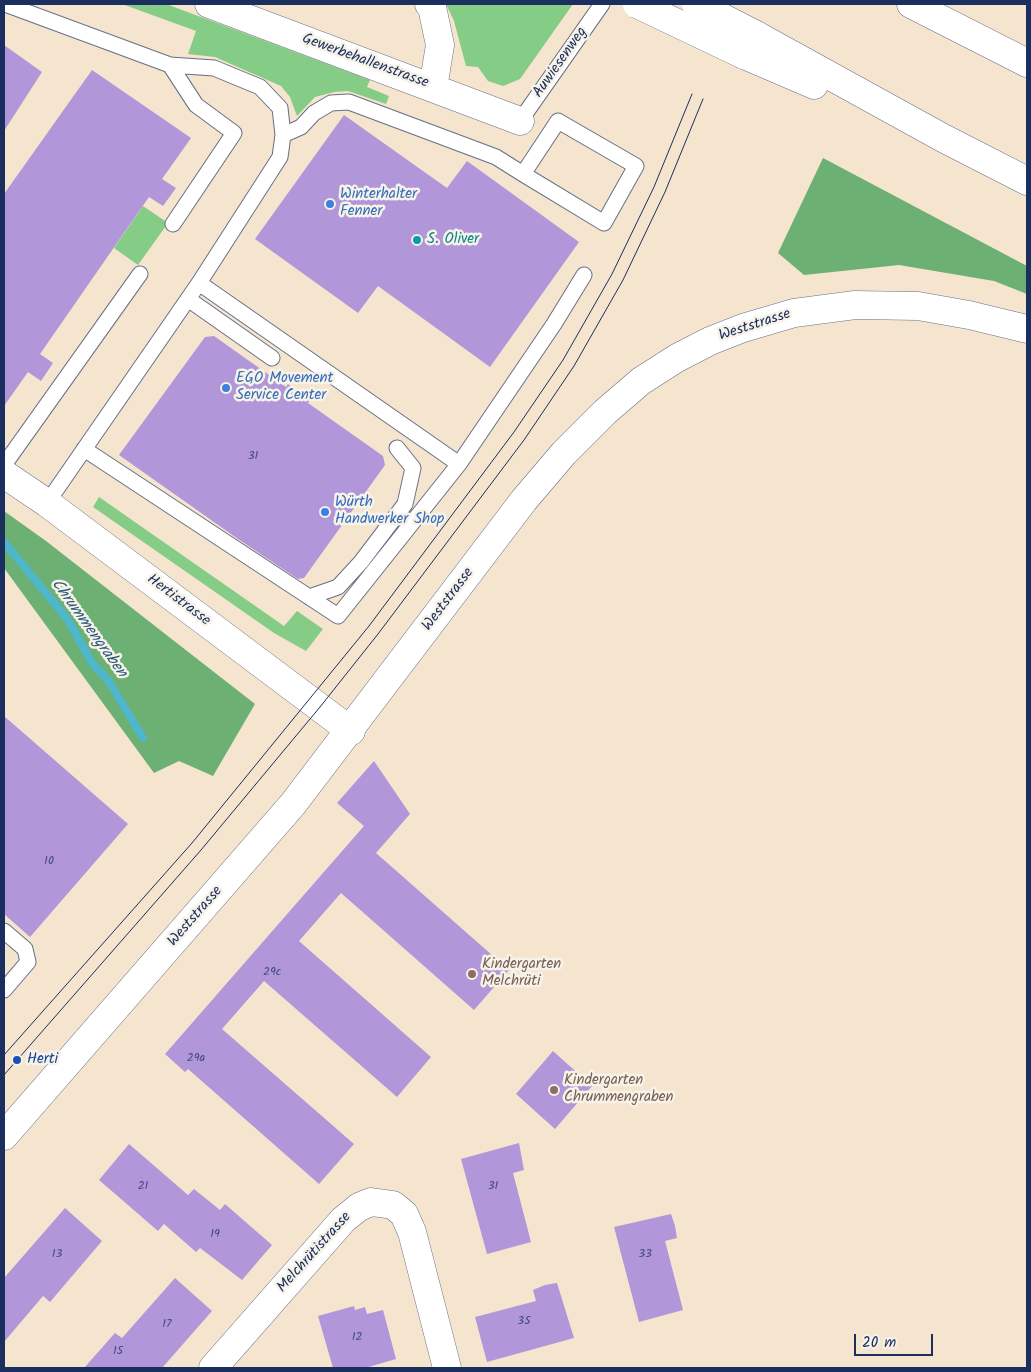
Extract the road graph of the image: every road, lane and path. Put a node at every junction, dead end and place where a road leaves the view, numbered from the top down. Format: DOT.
graph roads {
  1 [pos="5,4"];
  2 [pos="209,4"];
  3 [pos="429,4"];
  4 [pos="602,4"];
  5 [pos="636,4"];
  6 [pos="696,4"];
  7 [pos="911,4"];
  8 [pos="750,45"];
  9 [pos="1027,63"];
  10 [pos="170,65"];
  11 [pos="433,88"];
  12 [pos="520,121"];
  13 [pos="283,135"];
  14 [pos="523,174"];
  15 [pos="1027,182"];
  16 [pos="173,224"];
  17 [pos="140,274"];
  18 [pos="584,275"];
  19 [pos="199,283"];
  20 [pos="188,299"];
  21 [pos="1027,329"];
  22 [pos="272,358"];
  23 [pos="397,448"];
  24 [pos="84,449"];
  25 [pos="460,464"];
  26 [pos="4,465"];
  27 [pos="4,474"];
  28 [pos="47,503"];
  29 [pos="309,597"];
  30 [pos="351,731"];
  31 [pos="4,931"];
  32 [pos="4,990"];
  33 [pos="4,1136"];
  34 [pos="213,1368"];
  35 [pos="447,1368"];
  1 -- 10 [label="lane"];
  2 -- 11 [label="main road, Gewerbehallenstrasse"];
  3 -- 11 [label="main road"];
  4 -- 12 [label="lane, Auwiesenweg"];
  5 -- 8 [label="main road, bridge"];
  6 -- 8 [label="main road, bridge"];
  7 -- 9 [label="main road"];
  8 -- 15 [label="main road"];
  10 -- 13 [label="lane"];
  10 -- 16 [label="lane"];
  11 -- 12 [label="main road, Gewerbehallenstrasse"];
  13 -- 14 [label="lane"];
  13 -- 19 [label="lane"];
  14 -- 14 [label="lane"];
  17 -- 26 [label="lane"];
  18 -- 25 [label="lane"];
  19 -- 20 [label="lane"];
  19 -- 25 [label="lane"];
  20 -- 22 [label="lane"];
  20 -- 24 [label="lane"];
  21 -- 30 [label="main road, Weststrasse"];
  23 -- 29 [label="lane"];
  24 -- 28 [label="lane"];
  24 -- 29 [label="lane"];
  25 -- 29 [label="lane"];
  27 -- 28 [label="main road, Hertistrasse"];
  28 -- 30 [label="main road, Hertistrasse"];
  30 -- 33 [label="main road, Weststrasse"];
  31 -- 32 [label="lane"];
  34 -- 35 [label="main road, Melchrütistrasse"];
}
